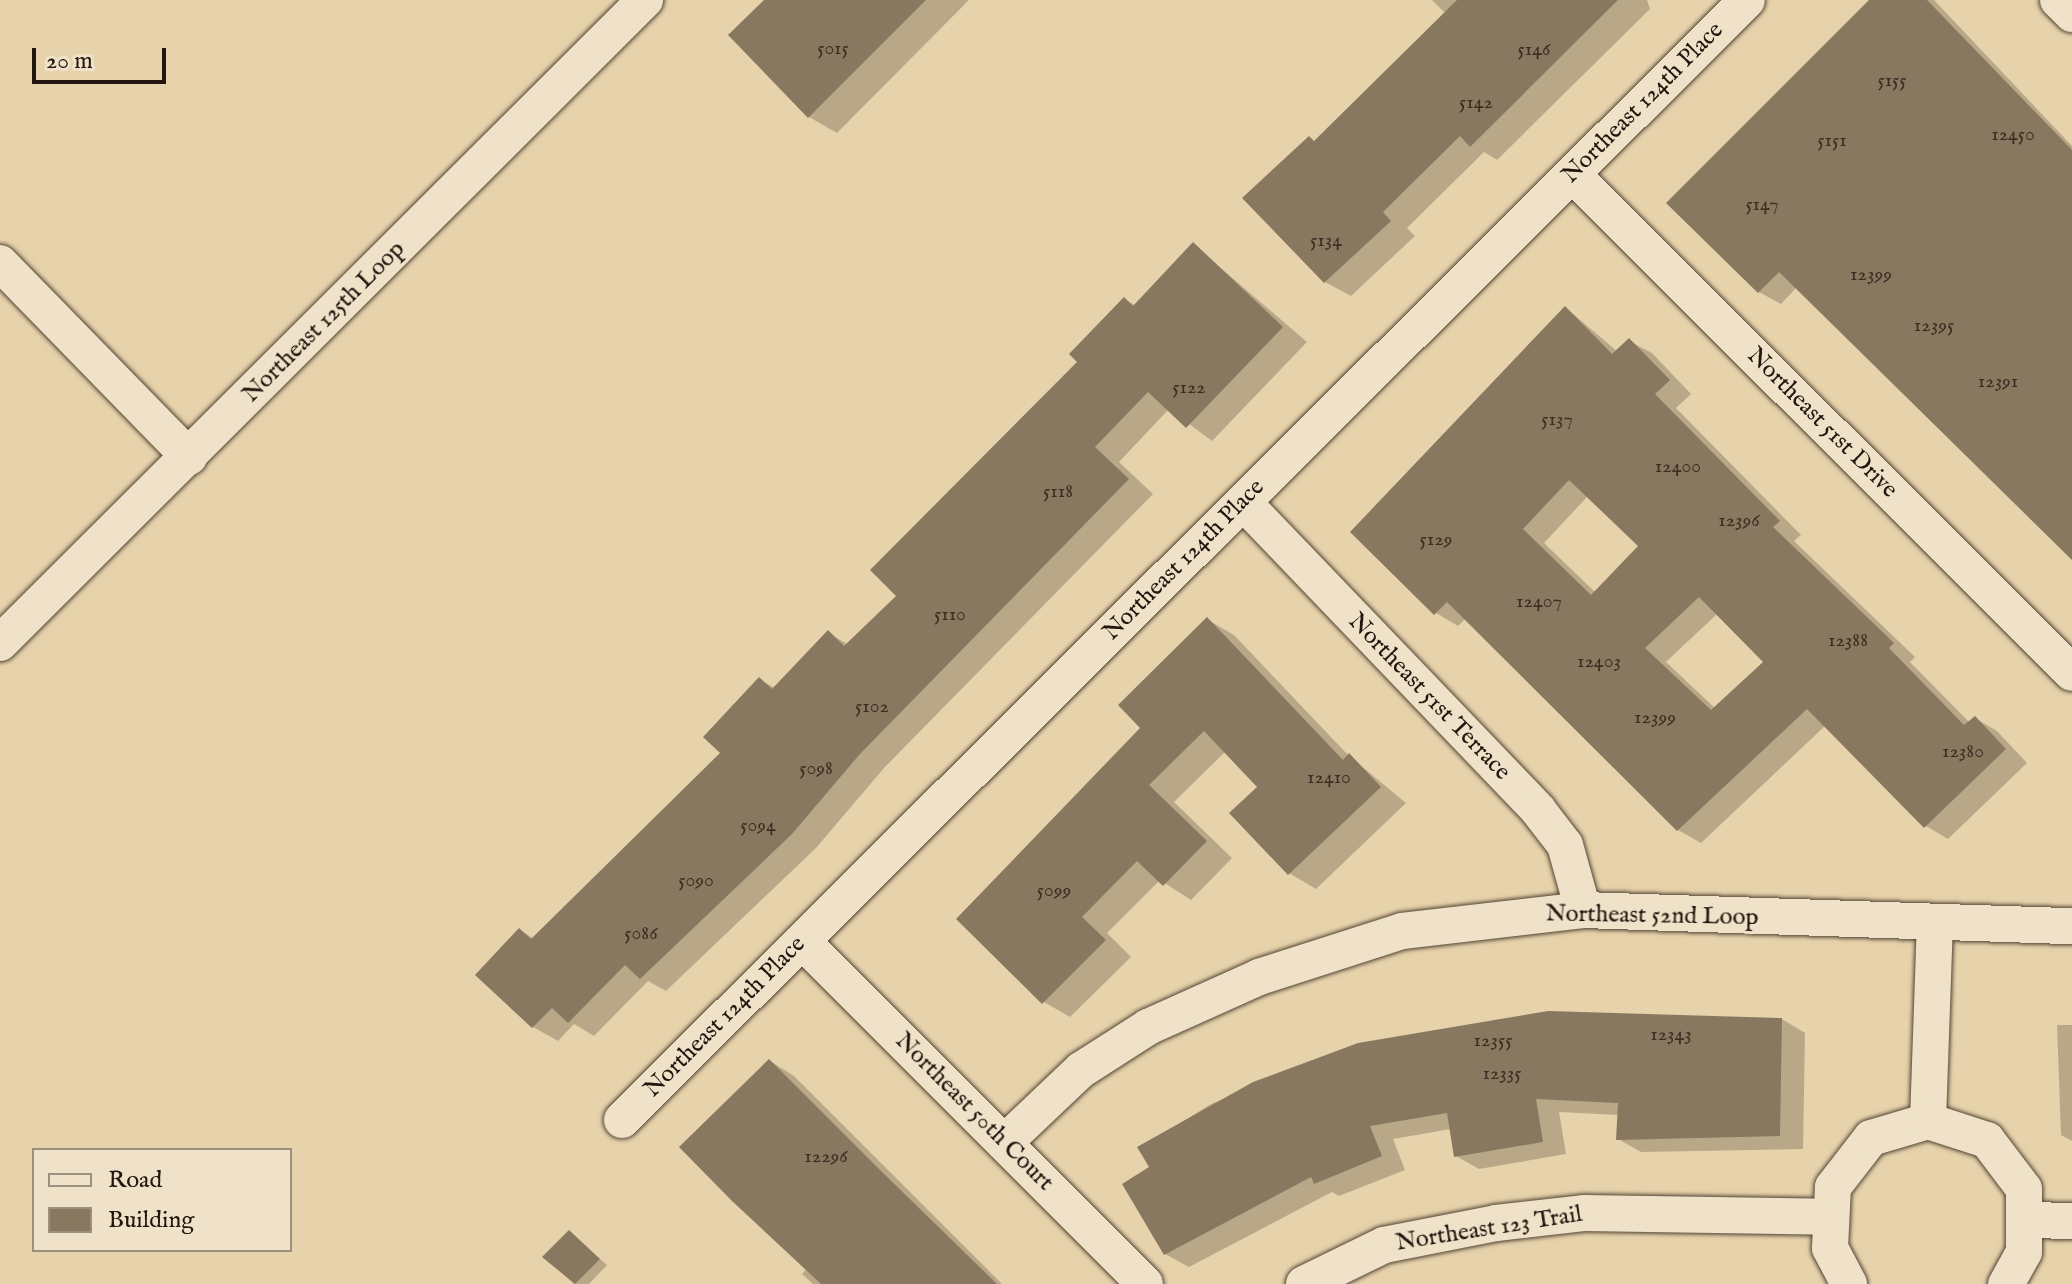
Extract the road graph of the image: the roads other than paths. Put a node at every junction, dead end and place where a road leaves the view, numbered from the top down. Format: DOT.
graph roads {
  1 [pos="645,0"];
  2 [pos="1747,0"];
  3 [pos="2058,0"];
  4 [pos="2072,14"];
  5 [pos="1572,174"];
  6 [pos="0,263"];
  7 [pos="189,457"];
  8 [pos="1243,502"];
  9 [pos="0,643"];
  10 [pos="2072,673"];
  11 [pos="1583,910"];
  12 [pos="1935,922"];
  13 [pos="2072,926"];
  14 [pos="802,941"];
  15 [pos="622,1120"];
  16 [pos="1928,1121"];
  17 [pos="1004,1143"];
  18 [pos="1827,1217"];
  19 [pos="2029,1220"];
  20 [pos="2072,1221"];
  21 [pos="1145,1284"];
  22 [pos="1304,1284"];
  23 [pos="1849,1284"];
  24 [pos="2006,1284"];
  1 -- 7 [label="street, Northeast 125th Loop"];
  2 -- 5 [label="street, Northeast 124th Place"];
  3 -- 4 [label="street"];
  5 -- 8 [label="street, Northeast 124th Place"];
  5 -- 10 [label="street, Northeast 51st Drive"];
  6 -- 7 [label="street"];
  7 -- 9 [label="street, Northeast 125th Loop"];
  8 -- 11 [label="street, Northeast 51st Terrace"];
  8 -- 14 [label="street, Northeast 124th Place"];
  11 -- 12 [label="street, Northeast 52nd Loop"];
  11 -- 17 [label="street, Northeast 52nd Loop"];
  12 -- 13 [label="street, Northeast 52nd Loop"];
  12 -- 16 [label="street"];
  14 -- 15 [label="street, Northeast 124th Place"];
  14 -- 17 [label="street, Northeast 50th Court"];
  16 -- 18 [label="street"];
  16 -- 19 [label="street"];
  17 -- 21 [label="street, Northeast 50th Court"];
  18 -- 22 [label="street, Northeast 123 Trail"];
  18 -- 23 [label="street"];
  19 -- 20 [label="street"];
  19 -- 24 [label="street"];
}
